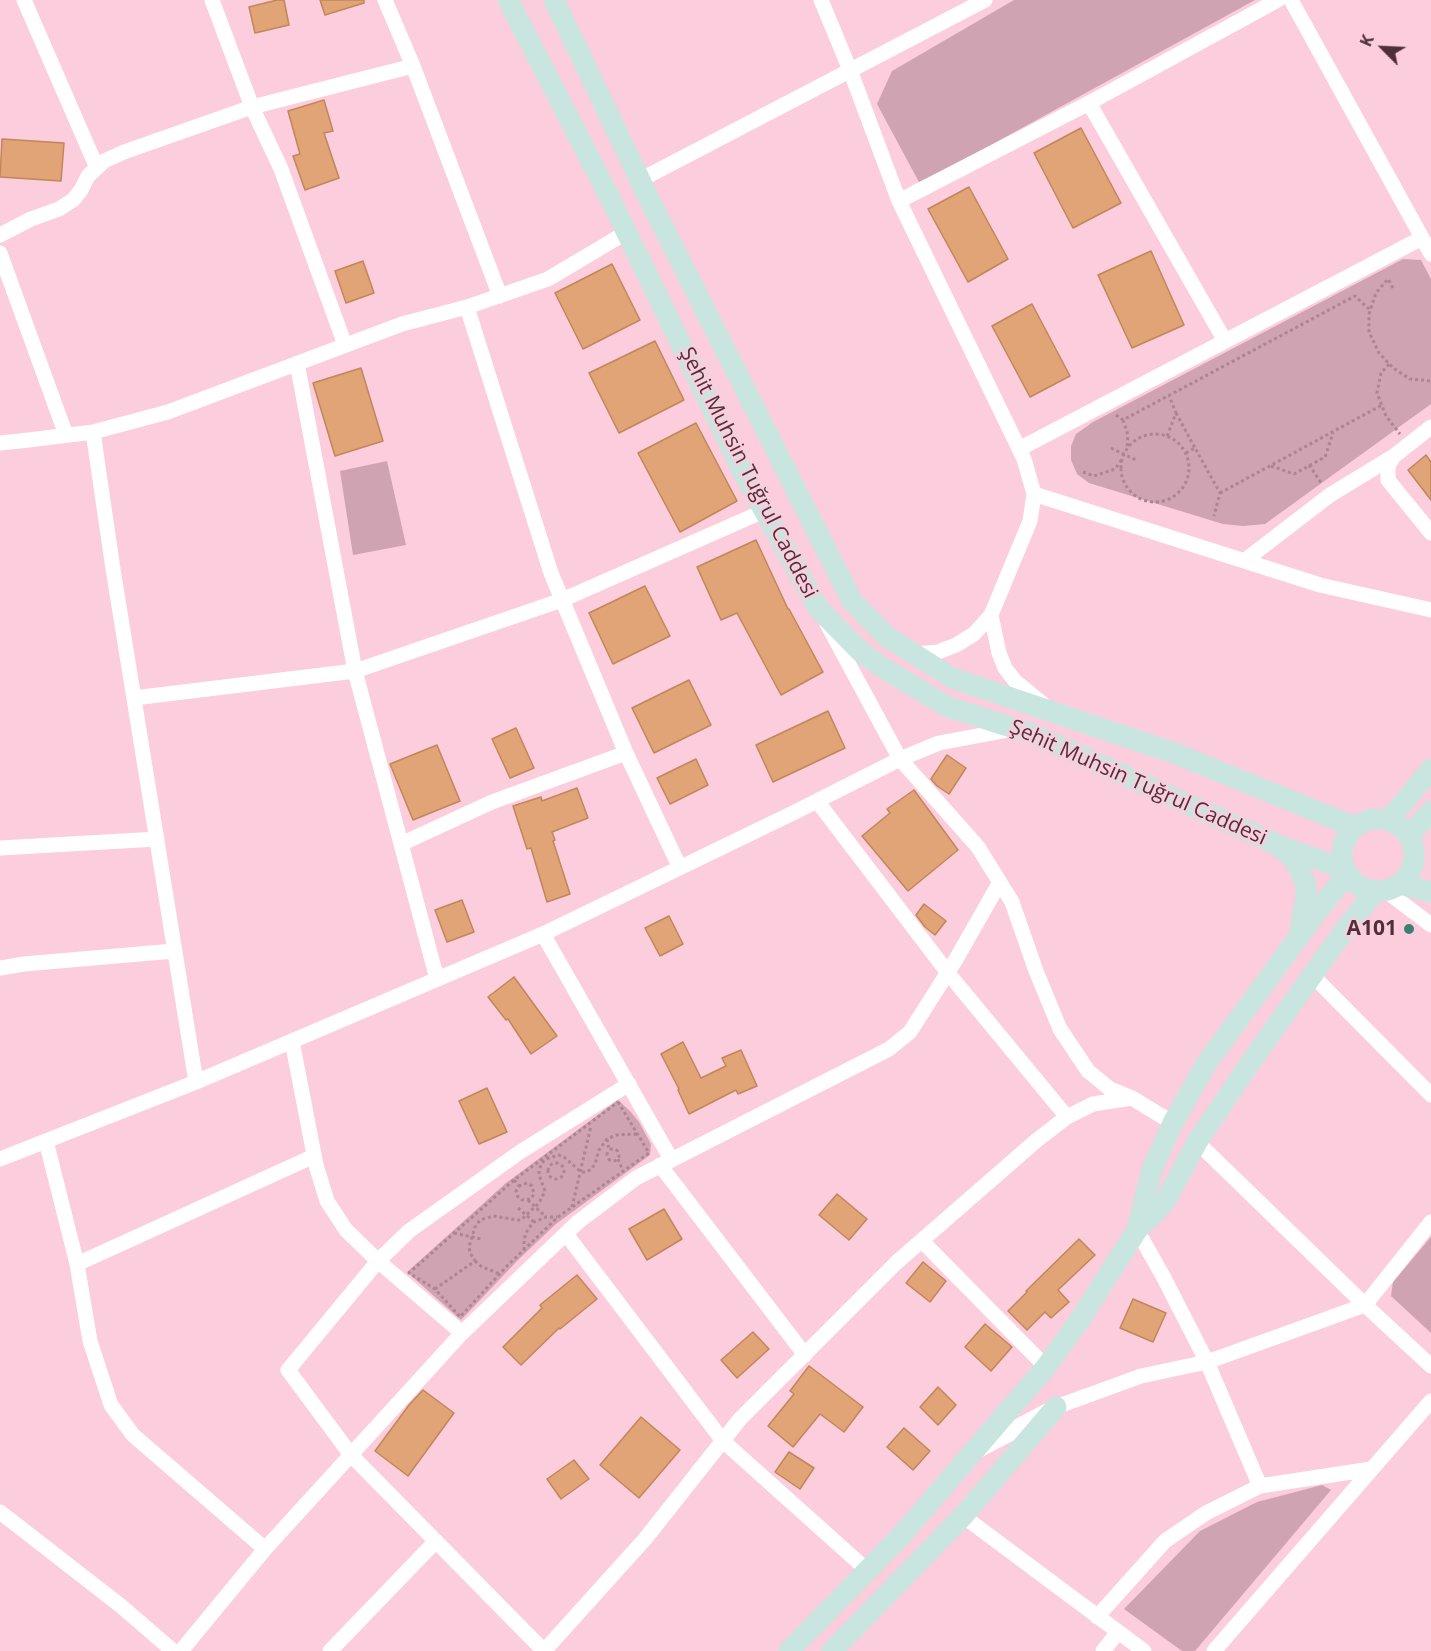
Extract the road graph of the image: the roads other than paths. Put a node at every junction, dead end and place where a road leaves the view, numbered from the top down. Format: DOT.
graph roads {
  1 [pos="24,0"];
  2 [pos="212,0"];
  3 [pos="385,0"];
  4 [pos="508,0"];
  5 [pos="554,0"];
  6 [pos="821,0"];
  7 [pos="985,0"];
  8 [pos="1278,0"];
  9 [pos="1291,0"];
  10 [pos="413,66"];
  11 [pos="850,70"];
  12 [pos="1089,103"];
  13 [pos="252,107"];
  14 [pos="96,168"];
  15 [pos="640,180"];
  16 [pos="899,201"];
  17 [pos="627,232"];
  18 [pos="0,234"];
  19 [pos="1422,238"];
  20 [pos="0,253"];
  21 [pos="1431,254"];
  22 [pos="500,296"];
  23 [pos="467,307"];
  24 [pos="1225,341"];
  25 [pos="345,345"];
  26 [pos="297,363"];
  27 [pos="1431,427"];
  28 [pos="93,432"];
  29 [pos="66,435"];
  30 [pos="0,443"];
  31 [pos="1019,449"];
  32 [pos="1394,456"];
  33 [pos="1034,495"];
  34 [pos="764,511"];
  35 [pos="1431,533"];
  36 [pos="1244,561"];
  37 [pos="562,600"];
  38 [pos="818,608"];
  39 [pos="1431,610"];
  40 [pos="991,615"];
  41 [pos="915,654"];
  42 [pos="355,671"];
  43 [pos="134,698"];
  44 [pos="1051,711"];
  45 [pos="1018,729"];
  46 [pos="626,753"];
  47 [pos="900,759"];
  48 [pos="1431,769"];
  49 [pos="817,801"];
  50 [pos="1431,811"];
  51 [pos="1389,820"];
  52 [pos="1356,826"];
  53 [pos="157,839"];
  54 [pos="1418,843"];
  55 [pos="401,844"];
  56 [pos="1278,845"];
  57 [pos="0,848"];
  58 [pos="680,868"];
  59 [pos="1346,872"];
  60 [pos="1000,882"];
  61 [pos="1387,888"];
  62 [pos="1431,892"];
  63 [pos="1431,925"];
  64 [pos="543,934"];
  65 [pos="1298,938"];
  66 [pos="174,951"];
  67 [pos="0,968"];
  68 [pos="948,973"];
  69 [pos="1312,975"];
  70 [pos="437,979"];
  71 [pos="292,1041"];
  72 [pos="196,1082"];
  73 [pos="629,1084"];
  74 [pos="1431,1095"];
  75 [pos="1132,1098"];
  76 [pos="1067,1117"];
  77 [pos="1173,1124"];
  78 [pos="46,1141"];
  79 [pos="1197,1142"];
  80 [pos="314,1156"];
  81 [pos="0,1159"];
  82 [pos="666,1162"];
  83 [pos="1431,1222"];
  84 [pos="1137,1230"];
  85 [pos="566,1234"];
  86 [pos="922,1241"];
  87 [pos="378,1261"];
  88 [pos="77,1264"];
  89 [pos="1365,1305"];
  90 [pos="461,1325"];
  91 [pos="805,1355"];
  92 [pos="1207,1362"];
  93 [pos="1431,1366"];
  94 [pos="1046,1367"];
  95 [pos="1431,1401"];
  96 [pos="1056,1407"];
  97 [pos="723,1442"];
  98 [pos="973,1452"];
  99 [pos="351,1455"];
  100 [pos="1371,1469"];
  101 [pos="1260,1486"];
  102 [pos="0,1512"];
  103 [pos="963,1516"];
  104 [pos="436,1541"];
  105 [pos="265,1549"];
  106 [pos="867,1570"];
  107 [pos="1097,1617"];
  108 [pos="1118,1632"];
  109 [pos="173,1651"];
  110 [pos="181,1651"];
  111 [pos="330,1651"];
  112 [pos="544,1651"];
  113 [pos="789,1651"];
  114 [pos="832,1651"];
  115 [pos="1103,1651"];
  116 [pos="1144,1651"];
  117 [pos="1214,1651"];
  1 -- 14 [label="street"];
  2 -- 13 [label="street"];
  3 -- 10 [label="street"];
  4 -- 17 [label="main road, Şehit Muhsin Tuğrul Caddesi"];
  5 -- 15 [label="main road, Şehit Muhsin Tuğrul Caddesi"];
  6 -- 11 [label="street"];
  7 -- 11 [label="street"];
  8 -- 12 [label="street"];
  9 -- 19 [label="street"];
  10 -- 13 [label="street"];
  10 -- 22 [label="street"];
  11 -- 15 [label="street"];
  11 -- 16 [label="street"];
  12 -- 16 [label="street"];
  12 -- 24 [label="street"];
  13 -- 14 [label="street"];
  13 -- 25 [label="street"];
  14 -- 18 [label="street"];
  15 -- 41 [label="main road, Şehit Muhsin Tuğrul Caddesi"];
  16 -- 31 [label="street"];
  17 -- 22 [label="street"];
  17 -- 34 [label="main road, Şehit Muhsin Tuğrul Caddesi"];
  19 -- 21 [label="street"];
  19 -- 24 [label="street"];
  20 -- 29 [label="street"];
  22 -- 23 [label="street"];
  23 -- 25 [label="street"];
  23 -- 37 [label="street"];
  24 -- 31 [label="street"];
  25 -- 26 [label="street"];
  26 -- 28 [label="street"];
  26 -- 42 [label="street"];
  27 -- 32 [label="street"];
  28 -- 29 [label="street"];
  28 -- 43 [label="street"];
  29 -- 30 [label="street"];
  31 -- 33 [label="street"];
  32 -- 35 [label="street"];
  32 -- 36 [label="street"];
  33 -- 36 [label="street"];
  33 -- 40 [label="street"];
  34 -- 37 [label="street"];
  34 -- 38 [label="main road, Şehit Muhsin Tuğrul Caddesi"];
  36 -- 39 [label="street"];
  37 -- 42 [label="street"];
  37 -- 46 [label="street"];
  38 -- 45 [label="main road, Şehit Muhsin Tuğrul Caddesi"];
  38 -- 47 [label="street"];
  40 -- 41 [label="street"];
  40 -- 44 [label="street"];
  41 -- 44 [label="main road, Şehit Muhsin Tuğrul Caddesi"];
  42 -- 43 [label="street"];
  42 -- 55 [label="street"];
  43 -- 53 [label="street"];
  44 -- 52 [label="main road, Şehit Muhsin Tuğrul Caddesi"];
  45 -- 47 [label="street"];
  45 -- 56 [label="main road, Şehit Muhsin Tuğrul Caddesi"];
  46 -- 55 [label="street"];
  46 -- 58 [label="street"];
  47 -- 49 [label="street"];
  47 -- 60 [label="street"];
  48 -- 51 [label="main road"];
  49 -- 58 [label="street"];
  49 -- 68 [label="street"];
  50 -- 54 [label="main road"];
  51 -- 52 [label="main road"];
  51 -- 54 [label="main road"];
  52 -- 59 [label="main road"];
  53 -- 57 [label="street"];
  53 -- 66 [label="street"];
  54 -- 61 [label="main road"];
  55 -- 70 [label="street"];
  56 -- 59 [label="main road, Şehit Muhsin Tuğrul Caddesi"];
  56 -- 65 [label="main road"];
  58 -- 64 [label="street"];
  59 -- 61 [label="main road"];
  59 -- 65 [label="main road"];
  60 -- 68 [label="street"];
  60 -- 75 [label="street"];
  61 -- 62 [label="main road"];
  61 -- 63 [label="street"];
  61 -- 69 [label="main road"];
  64 -- 70 [label="street"];
  64 -- 73 [label="street"];
  65 -- 77 [label="main road"];
  66 -- 67 [label="street"];
  66 -- 72 [label="street"];
  68 -- 76 [label="street"];
  68 -- 82 [label="street"];
  69 -- 74 [label="street"];
  69 -- 79 [label="main road"];
  70 -- 71 [label="street"];
  71 -- 72 [label="street"];
  71 -- 80 [label="street"];
  72 -- 78 [label="street"];
  73 -- 82 [label="street"];
  73 -- 87 [label="street"];
  75 -- 76 [label="street"];
  75 -- 77 [label="street"];
  76 -- 86 [label="street"];
  77 -- 84 [label="main road"];
  78 -- 81 [label="street"];
  78 -- 88 [label="street"];
  79 -- 84 [label="main road"];
  79 -- 89 [label="street"];
  80 -- 87 [label="street"];
  80 -- 88 [label="street"];
  82 -- 85 [label="street"];
  82 -- 91 [label="street"];
  83 -- 89 [label="street"];
  84 -- 92 [label="street"];
  84 -- 94 [label="main road"];
  85 -- 90 [label="street"];
  85 -- 97 [label="street"];
  86 -- 91 [label="street"];
  86 -- 94 [label="street"];
  87 -- 90 [label="street"];
  87 -- 99 [label="street"];
  88 -- 105 [label="street"];
  89 -- 92 [label="street"];
  89 -- 93 [label="street"];
  90 -- 99 [label="street"];
  91 -- 97 [label="street"];
  92 -- 96 [label="street"];
  92 -- 101 [label="street"];
  94 -- 98 [label="main road"];
  95 -- 100 [label="street"];
  96 -- 98 [label="street"];
  96 -- 103 [label="main road"];
  97 -- 106 [label="street"];
  97 -- 112 [label="street"];
  98 -- 106 [label="main road"];
  99 -- 104 [label="street"];
  99 -- 105 [label="street"];
  100 -- 101 [label="street"];
  100 -- 117 [label="street"];
  101 -- 107 [label="street"];
  102 -- 109 [label="street"];
  103 -- 107 [label="street"];
  103 -- 114 [label="main road"];
  104 -- 111 [label="street"];
  104 -- 112 [label="street"];
  105 -- 110 [label="street"];
  106 -- 113 [label="main road"];
  107 -- 108 [label="street"];
  108 -- 115 [label="street"];
  108 -- 116 [label="street"];
}
